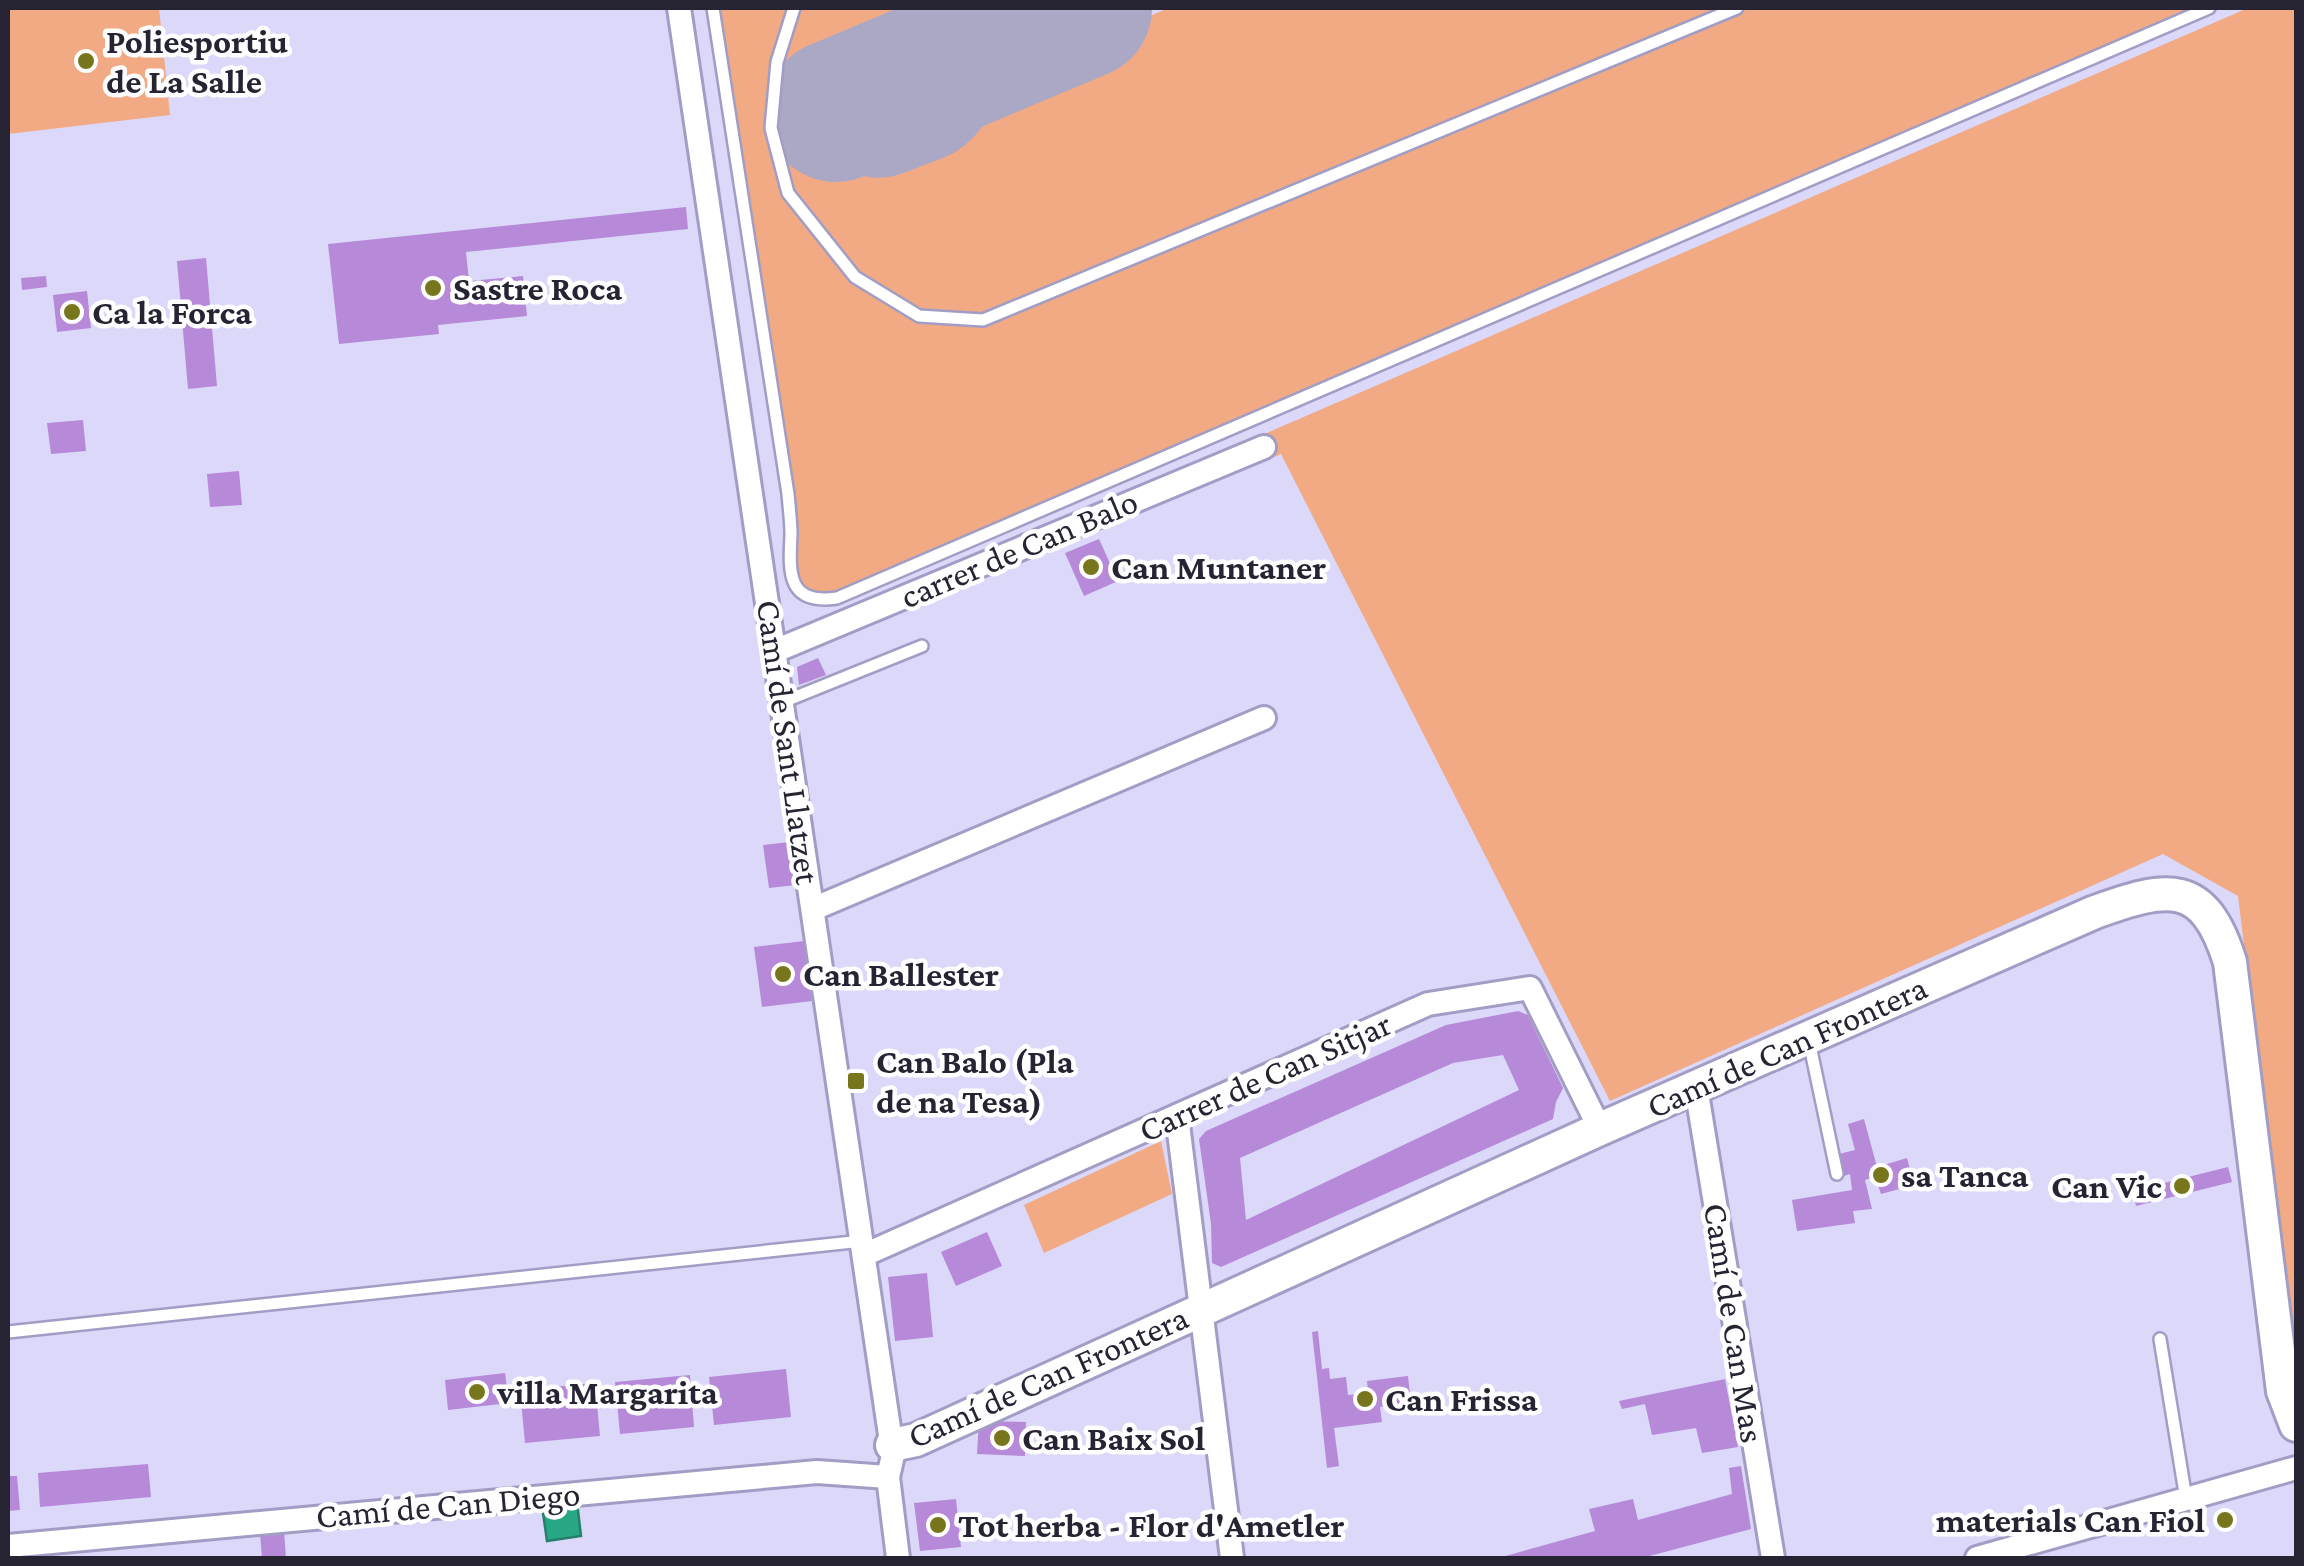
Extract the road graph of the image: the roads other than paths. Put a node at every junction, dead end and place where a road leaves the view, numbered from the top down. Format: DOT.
graph roads {
  1 [pos="679,8"];
  2 [pos="712,8"];
  3 [pos="794,8"];
  4 [pos="1737,8"];
  5 [pos="2208,8"];
  6 [pos="1264,447"];
  7 [pos="922,646"];
  8 [pos="775,651"];
  9 [pos="782,702"];
  10 [pos="1264,718"];
  11 [pos="813,909"];
  12 [pos="1808,1036"];
  13 [pos="1696,1087"];
  14 [pos="1177,1116"];
  15 [pos="1600,1128"];
  16 [pos="1837,1174"];
  17 [pos="863,1248"];
  18 [pos="1200,1309"];
  19 [pos="8,1332"];
  20 [pos="2160,1340"];
  21 [pos="2296,1425"];
  22 [pos="890,1461"];
  23 [pos="2296,1468"];
  24 [pos="2186,1499"];
  25 [pos="8,1546"];
  26 [pos="898,1558"];
  27 [pos="1232,1558"];
  28 [pos="1772,1558"];
  29 [pos="1977,1558"];
  1 -- 8 [label="street, Camí de Sant Llatzet"];
  2 -- 5 [label="lane"];
  3 -- 4 [label="lane"];
  6 -- 8 [label="street, carrer de Can Balo"];
  7 -- 9 [label="lane"];
  8 -- 9 [label="street, Camí de Sant Llatzet"];
  9 -- 11 [label="street, Camí de Sant Llatzet"];
  10 -- 11 [label="street"];
  11 -- 17 [label="street, Camí de Sant Llatzet"];
  12 -- 13 [label="street, Camí de Can Frontera"];
  12 -- 16 [label="lane"];
  12 -- 21 [label="street, Camí de Can Frontera"];
  13 -- 15 [label="street, Camí de Can Frontera"];
  13 -- 28 [label="street, Camí de Can Mas"];
  14 -- 15 [label="street, Carrer de Can Sitjar"];
  14 -- 17 [label="street, Carrer de Can Sitjar"];
  14 -- 18 [label="street"];
  15 -- 18 [label="street, Camí de Can Frontera"];
  17 -- 19 [label="lane"];
  17 -- 22 [label="street, Camí de Sant Llatzet"];
  18 -- 22 [label="street, Camí de Can Frontera"];
  18 -- 27 [label="street"];
  20 -- 24 [label="lane"];
  22 -- 25 [label="street, Camí de Can Diego"];
  22 -- 26 [label="street, Camí de Sant Llatzet"];
  23 -- 24 [label="street"];
  24 -- 29 [label="street"];
}
